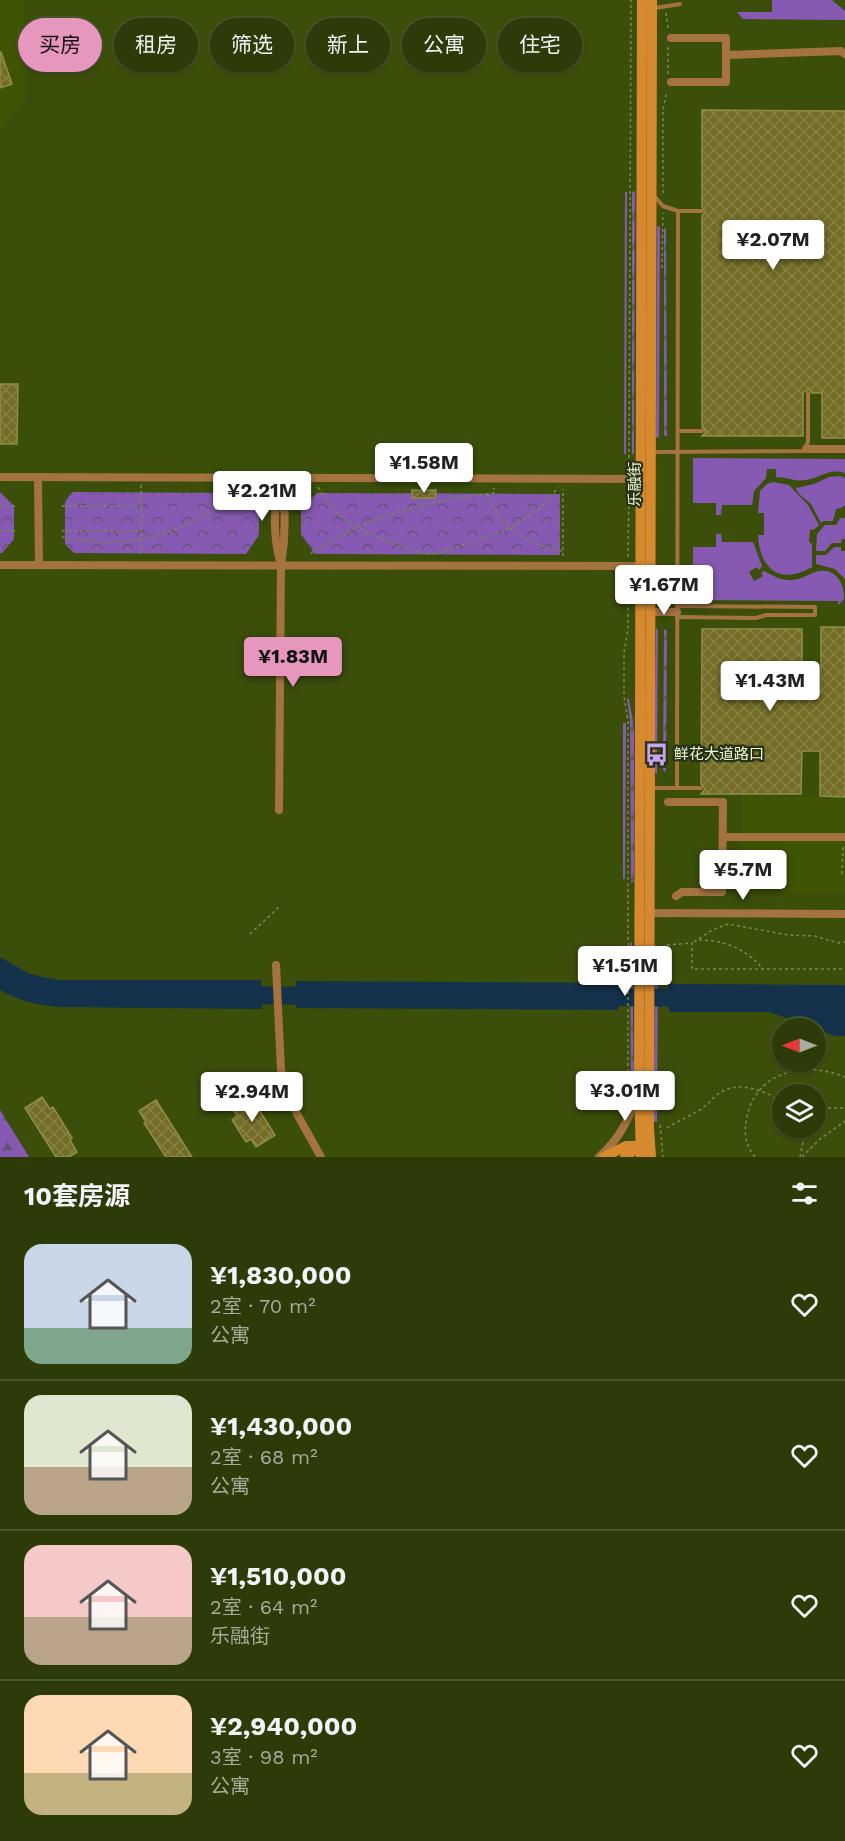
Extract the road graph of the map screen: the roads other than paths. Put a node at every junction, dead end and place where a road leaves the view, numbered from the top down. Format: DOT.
graph roads {
  1 [pos="647,4"];
  2 [pos="680,4"];
  3 [pos="669,39"];
  4 [pos="845,54"];
  5 [pos="726,55"];
  6 [pos="669,82"];
  7 [pos="651,192"];
  8 [pos="678,211"];
  9 [pos="702,211"];
  10 [pos="808,393"];
  11 [pos="678,430"];
  12 [pos="702,430"];
  13 [pos="845,448"];
  14 [pos="806,449"];
  15 [pos="677,451"];
  16 [pos="650,452"];
  17 [pos="0,477"];
  18 [pos="38,477"];
  19 [pos="281,478"];
  20 [pos="645,479"];
  21 [pos="0,565"];
  22 [pos="39,565"];
  23 [pos="281,566"];
  24 [pos="645,566"];
  25 [pos="677,611"];
  26 [pos="650,612"];
  27 [pos="645,788"];
  28 [pos="676,788"];
  29 [pos="701,788"];
  30 [pos="668,802"];
  31 [pos="279,810"];
  32 [pos="723,837"];
  33 [pos="844,837"];
  34 [pos="676,896"];
  35 [pos="644,913"];
  36 [pos="845,914"];
  37 [pos="276,965"];
  38 [pos="639,1027"];
  39 [pos="639,1085"];
  40 [pos="649,1129"];
  41 [pos="640,1152"];
  42 [pos="321,1157"];
  43 [pos="599,1157"];
  44 [pos="604,1157"];
  45 [pos="625,1157"];
  46 [pos="650,1157"];
  1 -- 2 [label="lane"];
  1 -- 7 [label="street, 乐融街"];
  1 -- 20 [label="street, 乐融街"];
  3 -- 5 [label="street"];
  4 -- 5 [label="street"];
  5 -- 6 [label="street"];
  7 -- 8 [label="lane"];
  7 -- 16 [label="street, 乐融街"];
  8 -- 9 [label="lane"];
  8 -- 11 [label="lane"];
  10 -- 14 [label="lane"];
  11 -- 12 [label="lane"];
  11 -- 15 [label="lane"];
  13 -- 14 [label="street"];
  14 -- 15 [label="lane"];
  15 -- 16 [label="lane"];
  15 -- 25 [label="lane"];
  16 -- 20 [label="street, 乐融街"];
  17 -- 18 [label="street"];
  18 -- 19 [label="street"];
  18 -- 22 [label="street"];
  19 -- 20 [label="street"];
  19 -- 23 [label="street"];
  20 -- 24 [label="street, 乐融街"];
  21 -- 22 [label="street"];
  22 -- 23 [label="street"];
  23 -- 24 [label="street"];
  23 -- 31 [label="street"];
  24 -- 26 [label="street, 乐融街"];
  24 -- 27 [label="street, 乐融街"];
  25 -- 25 [label="lane"];
  25 -- 26 [label="street"];
  25 -- 28 [label="lane"];
  26 -- 27 [label="street, 乐融街"];
  27 -- 28 [label="lane"];
  27 -- 35 [label="street, 乐融街"];
  28 -- 29 [label="lane"];
  30 -- 32 [label="street"];
  32 -- 33 [label="street"];
  32 -- 34 [label="street"];
  35 -- 36 [label="street"];
  35 -- 38 [label="street, 乐融街"];
  37 -- 42 [label="street"];
  38 -- 39 [label="street"];
  38 -- 40 [label="street"];
  39 -- 41 [label="street"];
  39 -- 43 [label="street"];
  40 -- 41 [label="street"];
  40 -- 46 [label="street"];
  41 -- 44 [label="street"];
  41 -- 45 [label="street"];
  41 -- 46 [label="street"];
}
